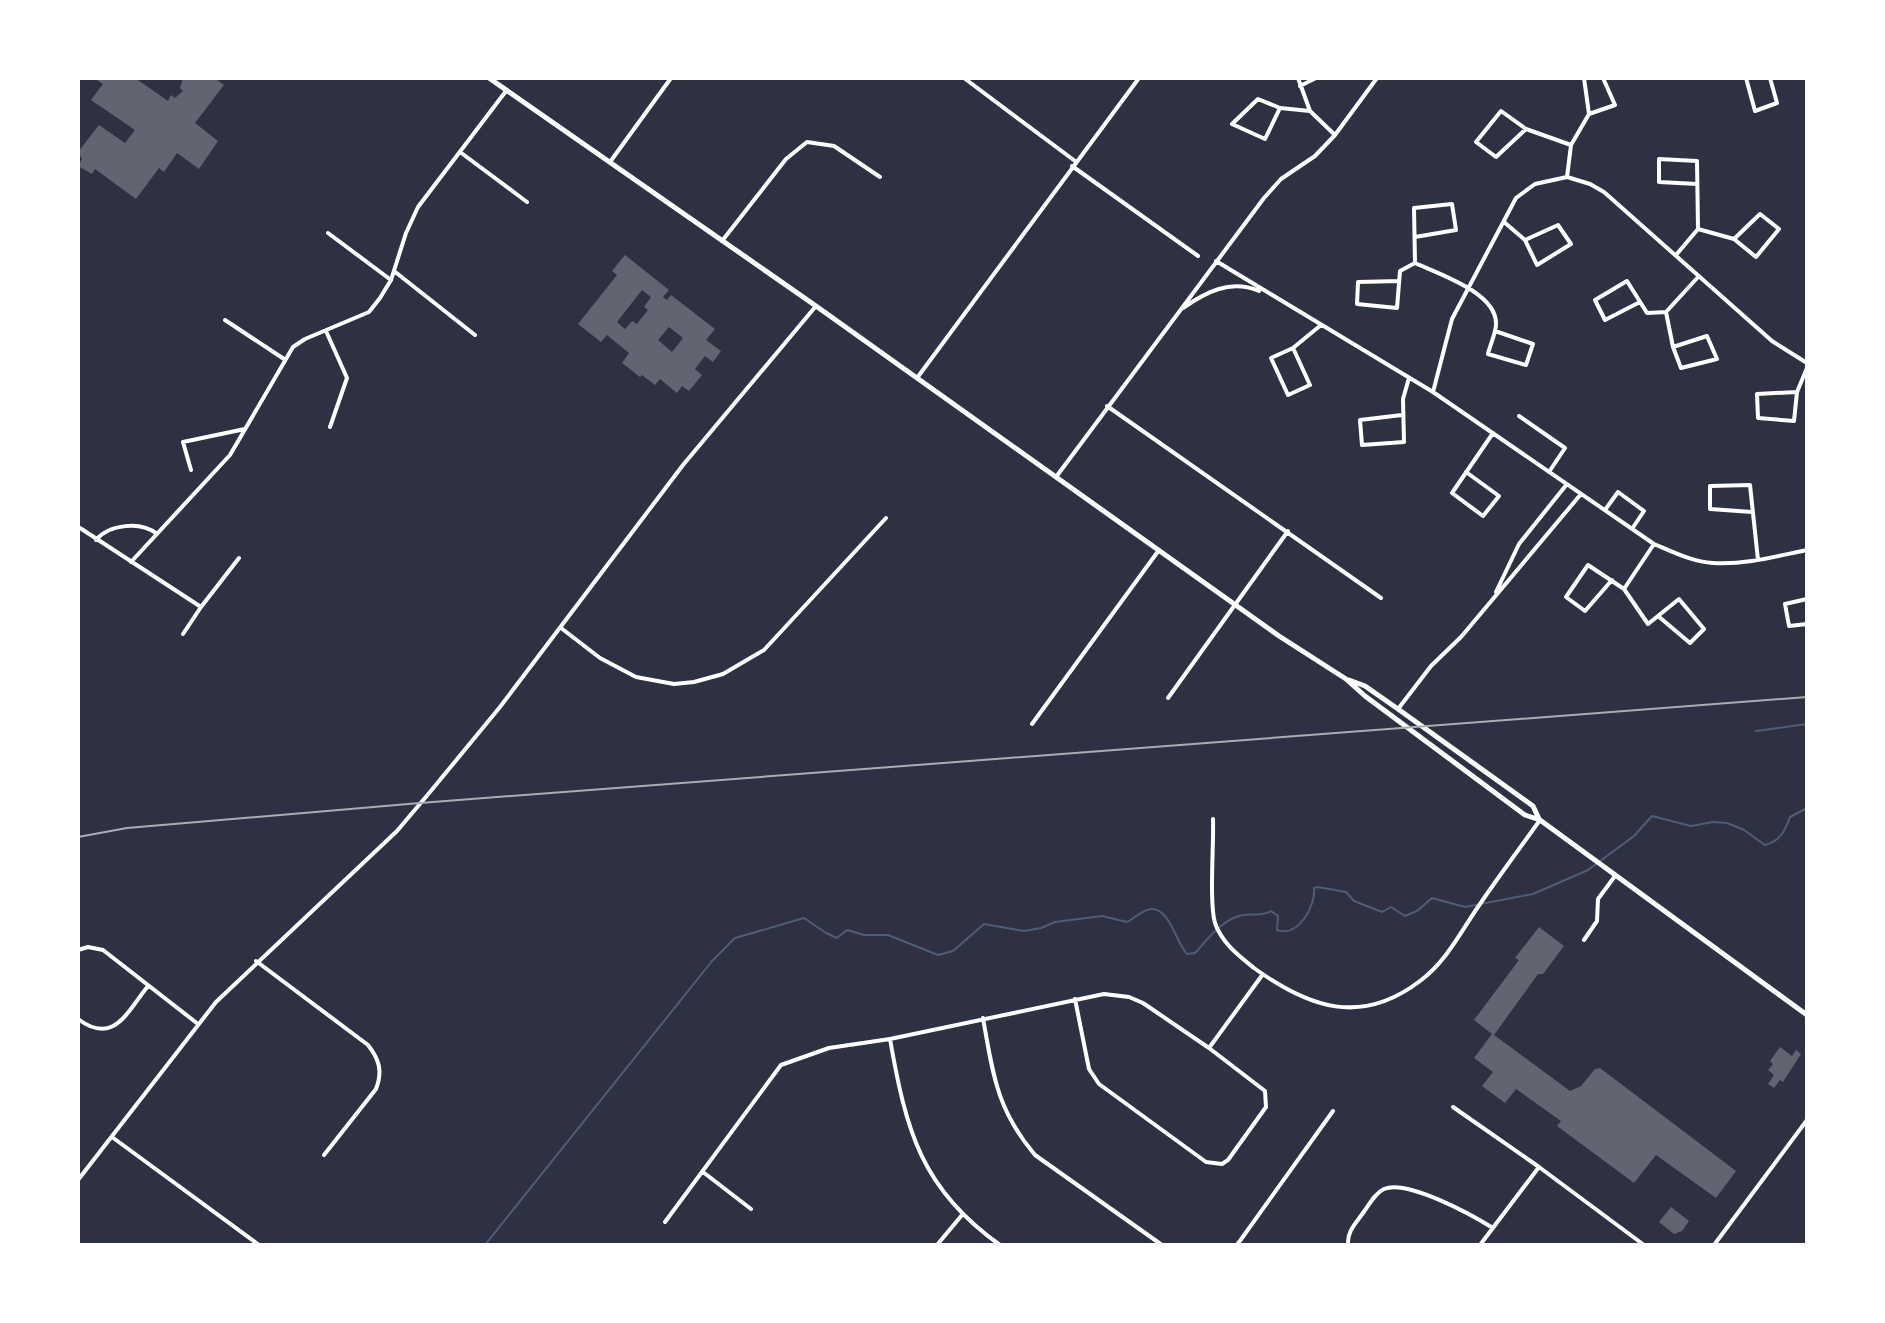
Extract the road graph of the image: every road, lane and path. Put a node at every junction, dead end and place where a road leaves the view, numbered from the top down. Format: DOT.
graph roads {
  1 [pos="489,78"];
  2 [pos="671,78"];
  3 [pos="964,78"];
  4 [pos="1139,78"];
  5 [pos="1298,78"];
  6 [pos="1316,78"];
  7 [pos="1377,78"];
  8 [pos="1584,78"];
  9 [pos="1603,78"];
  10 [pos="1746,78"];
  11 [pos="1770,78"];
  12 [pos="1300,86"];
  13 [pos="507,90"];
  14 [pos="1280,108"];
  15 [pos="1310,111"];
  16 [pos="1589,114"];
  17 [pos="1526,129"];
  18 [pos="1335,135"];
  19 [pos="1571,145"];
  20 [pos="460,152"];
  21 [pos="610,162"];
  22 [pos="1073,164"];
  23 [pos="880,177"];
  24 [pos="1567,177"];
  25 [pos="1697,184"];
  26 [pos="527,202"];
  27 [pos="1504,222"];
  28 [pos="1698,229"];
  29 [pos="328,233"];
  30 [pos="1415,237"];
  31 [pos="1734,239"];
  32 [pos="1525,240"];
  33 [pos="722,241"];
  34 [pos="1676,255"];
  35 [pos="1198,256"];
  36 [pos="1216,261"];
  37 [pos="1415,263"];
  38 [pos="394,271"];
  39 [pos="1699,276"];
  40 [pos="391,280"];
  41 [pos="1399,281"];
  42 [pos="1470,288"];
  43 [pos="1640,302"];
  44 [pos="1283,303"];
  45 [pos="816,306"];
  46 [pos="1177,312"];
  47 [pos="1666,312"];
  48 [pos="225,320"];
  49 [pos="1321,325"];
  50 [pos="326,331"];
  51 [pos="1495,331"];
  52 [pos="475,335"];
  53 [pos="1673,347"];
  54 [pos="1293,348"];
  55 [pos="284,359"];
  56 [pos="1807,366"];
  57 [pos="917,378"];
  58 [pos="1409,378"];
  59 [pos="1433,392"];
  60 [pos="1797,392"];
  61 [pos="1107,406"];
  62 [pos="1402,415"];
  63 [pos="1519,416"];
  64 [pos="330,427"];
  65 [pos="245,429"];
  66 [pos="1493,433"];
  67 [pos="191,470"];
  68 [pos="1466,472"];
  69 [pos="1549,472"];
  70 [pos="1056,477"];
  71 [pos="1567,484"];
  72 [pos="1581,494"];
  73 [pos="1605,510"];
  74 [pos="1752,512"];
  75 [pos="886,518"];
  76 [pos="80,528"];
  77 [pos="1632,529"];
  78 [pos="1288,531"];
  79 [pos="157,534"];
  80 [pos="96,540"];
  81 [pos="1654,544"];
  82 [pos="1159,550"];
  83 [pos="1807,550"];
  84 [pos="239,558"];
  85 [pos="1758,560"];
  86 [pos="131,562"];
  87 [pos="1612,580"];
  88 [pos="1624,589"];
  89 [pos="1381,598"];
  90 [pos="1493,598"];
  91 [pos="1807,599"];
  92 [pos="1235,605"];
  93 [pos="201,607"];
  94 [pos="1658,616"];
  95 [pos="1807,624"];
  96 [pos="561,628"];
  97 [pos="183,634"];
  98 [pos="1346,679"];
  99 [pos="1168,698"];
  100 [pos="1398,709"];
  101 [pos="1032,724"];
  102 [pos="1213,819"];
  103 [pos="1540,820"];
  104 [pos="1615,876"];
  105 [pos="1584,940"];
  106 [pos="78,950"];
  107 [pos="256,961"];
  108 [pos="1263,974"];
  109 [pos="148,986"];
  110 [pos="1075,999"];
  111 [pos="1807,1015"];
  112 [pos="983,1018"];
  113 [pos="78,1019"];
  114 [pos="198,1024"];
  115 [pos="890,1039"];
  116 [pos="1209,1048"];
  117 [pos="1453,1107"];
  118 [pos="1333,1111"];
  119 [pos="1807,1120"];
  120 [pos="112,1137"];
  121 [pos="324,1155"];
  122 [pos="1539,1167"];
  123 [pos="703,1172"];
  124 [pos="78,1180"];
  125 [pos="751,1209"];
  126 [pos="962,1215"];
  127 [pos="665,1222"];
  128 [pos="1493,1228"];
  129 [pos="259,1245"];
  130 [pos="937,1245"];
  131 [pos="1000,1245"];
  132 [pos="1162,1245"];
  133 [pos="1237,1245"];
  134 [pos="1348,1245"];
  135 [pos="1480,1245"];
  136 [pos="1644,1245"];
  137 [pos="1714,1245"];
  1 -- 13 [label="main road"];
  2 -- 21 [label="street"];
  3 -- 22 [label="street"];
  4 -- 22 [label="street"];
  5 -- 12 [label="street"];
  6 -- 12 [label="street"];
  7 -- 18 [label="street"];
  8 -- 16 [label="street"];
  9 -- 16 [label="street"];
  10 -- 11 [label="street"];
  12 -- 15 [label="street"];
  13 -- 20 [label="street"];
  13 -- 21 [label="main road"];
  14 -- 14 [label="street"];
  14 -- 15 [label="street"];
  15 -- 18 [label="street"];
  16 -- 19 [label="street"];
  17 -- 17 [label="street"];
  17 -- 19 [label="street"];
  18 -- 36 [label="street"];
  19 -- 24 [label="street"];
  20 -- 26 [label="street"];
  20 -- 38 [label="street"];
  21 -- 33 [label="main road"];
  22 -- 35 [label="street"];
  22 -- 57 [label="street"];
  23 -- 33 [label="street"];
  24 -- 27 [label="street"];
  24 -- 34 [label="street"];
  25 -- 25 [label="street"];
  25 -- 28 [label="street"];
  27 -- 32 [label="street"];
  27 -- 42 [label="street"];
  28 -- 31 [label="street"];
  28 -- 34 [label="street"];
  29 -- 40 [label="street"];
  30 -- 30 [label="street"];
  30 -- 37 [label="street"];
  31 -- 31 [label="street"];
  32 -- 32 [label="street"];
  33 -- 45 [label="main road"];
  34 -- 39 [label="street"];
  36 -- 44 [label="street"];
  36 -- 46 [label="street"];
  37 -- 41 [label="street"];
  37 -- 42 [label="street"];
  38 -- 40 [label="street"];
  38 -- 52 [label="street"];
  39 -- 47 [label="street"];
  39 -- 56 [label="street"];
  40 -- 50 [label="street"];
  41 -- 41 [label="street"];
  42 -- 51 [label="street"];
  42 -- 59 [label="street"];
  43 -- 43 [label="street"];
  43 -- 47 [label="street"];
  44 -- 46 [label="street"];
  44 -- 49 [label="street"];
  45 -- 57 [label="main road"];
  45 -- 96 [label="street"];
  46 -- 61 [label="street"];
  47 -- 53 [label="street"];
  48 -- 55 [label="street"];
  49 -- 54 [label="street"];
  49 -- 58 [label="street"];
  50 -- 55 [label="street"];
  50 -- 64 [label="street"];
  51 -- 51 [label="street"];
  53 -- 53 [label="street"];
  54 -- 54 [label="street"];
  55 -- 65 [label="street"];
  56 -- 60 [label="street"];
  57 -- 70 [label="main road"];
  58 -- 59 [label="street"];
  58 -- 62 [label="street"];
  59 -- 66 [label="street"];
  60 -- 60 [label="street"];
  61 -- 70 [label="street"];
  61 -- 78 [label="street"];
  62 -- 62 [label="street"];
  63 -- 69 [label="street"];
  65 -- 67 [label="street"];
  65 -- 79 [label="street"];
  66 -- 68 [label="street"];
  66 -- 69 [label="street"];
  68 -- 68 [label="street"];
  69 -- 71 [label="street"];
  70 -- 82 [label="main road"];
  71 -- 72 [label="street"];
  71 -- 90 [label="street"];
  72 -- 73 [label="street"];
  72 -- 90 [label="street"];
  73 -- 77 [label="street"];
  73 -- 77 [label="street"];
  74 -- 74 [label="street"];
  74 -- 85 [label="street"];
  75 -- 96 [label="street"];
  76 -- 80 [label="street"];
  77 -- 81 [label="street"];
  78 -- 89 [label="street"];
  78 -- 92 [label="street"];
  79 -- 80 [label="street"];
  79 -- 86 [label="street"];
  80 -- 86 [label="street"];
  81 -- 85 [label="street"];
  81 -- 88 [label="street"];
  82 -- 92 [label="main road"];
  82 -- 101 [label="street"];
  83 -- 85 [label="street"];
  84 -- 93 [label="street"];
  86 -- 93 [label="street"];
  87 -- 87 [label="street"];
  87 -- 88 [label="street"];
  88 -- 94 [label="street"];
  90 -- 100 [label="street"];
  91 -- 95 [label="street"];
  92 -- 98 [label="main road"];
  92 -- 99 [label="street"];
  93 -- 97 [label="street"];
  94 -- 94 [label="street"];
  96 -- 107 [label="street"];
  98 -- 100 [label="main road"];
  98 -- 103 [label="main road"];
  100 -- 103 [label="main road"];
  102 -- 108 [label="street"];
  103 -- 104 [label="main road"];
  103 -- 108 [label="street"];
  104 -- 105 [label="street"];
  104 -- 111 [label="main road"];
  106 -- 109 [label="street"];
  107 -- 114 [label="street"];
  107 -- 121 [label="street"];
  108 -- 116 [label="street"];
  109 -- 113 [label="street"];
  109 -- 114 [label="street"];
  110 -- 112 [label="street"];
  110 -- 116 [label="street"];
  110 -- 116 [label="street"];
  112 -- 115 [label="street"];
  112 -- 132 [label="street"];
  114 -- 120 [label="street"];
  115 -- 123 [label="street"];
  115 -- 126 [label="street"];
  117 -- 122 [label="street"];
  118 -- 133 [label="street"];
  119 -- 137 [label="street"];
  120 -- 124 [label="street"];
  120 -- 129 [label="street"];
  122 -- 128 [label="street"];
  122 -- 136 [label="street"];
  123 -- 125 [label="street"];
  123 -- 127 [label="street"];
  126 -- 130 [label="street"];
  126 -- 131 [label="street"];
  128 -- 134 [label="street"];
  128 -- 135 [label="street"];
}
